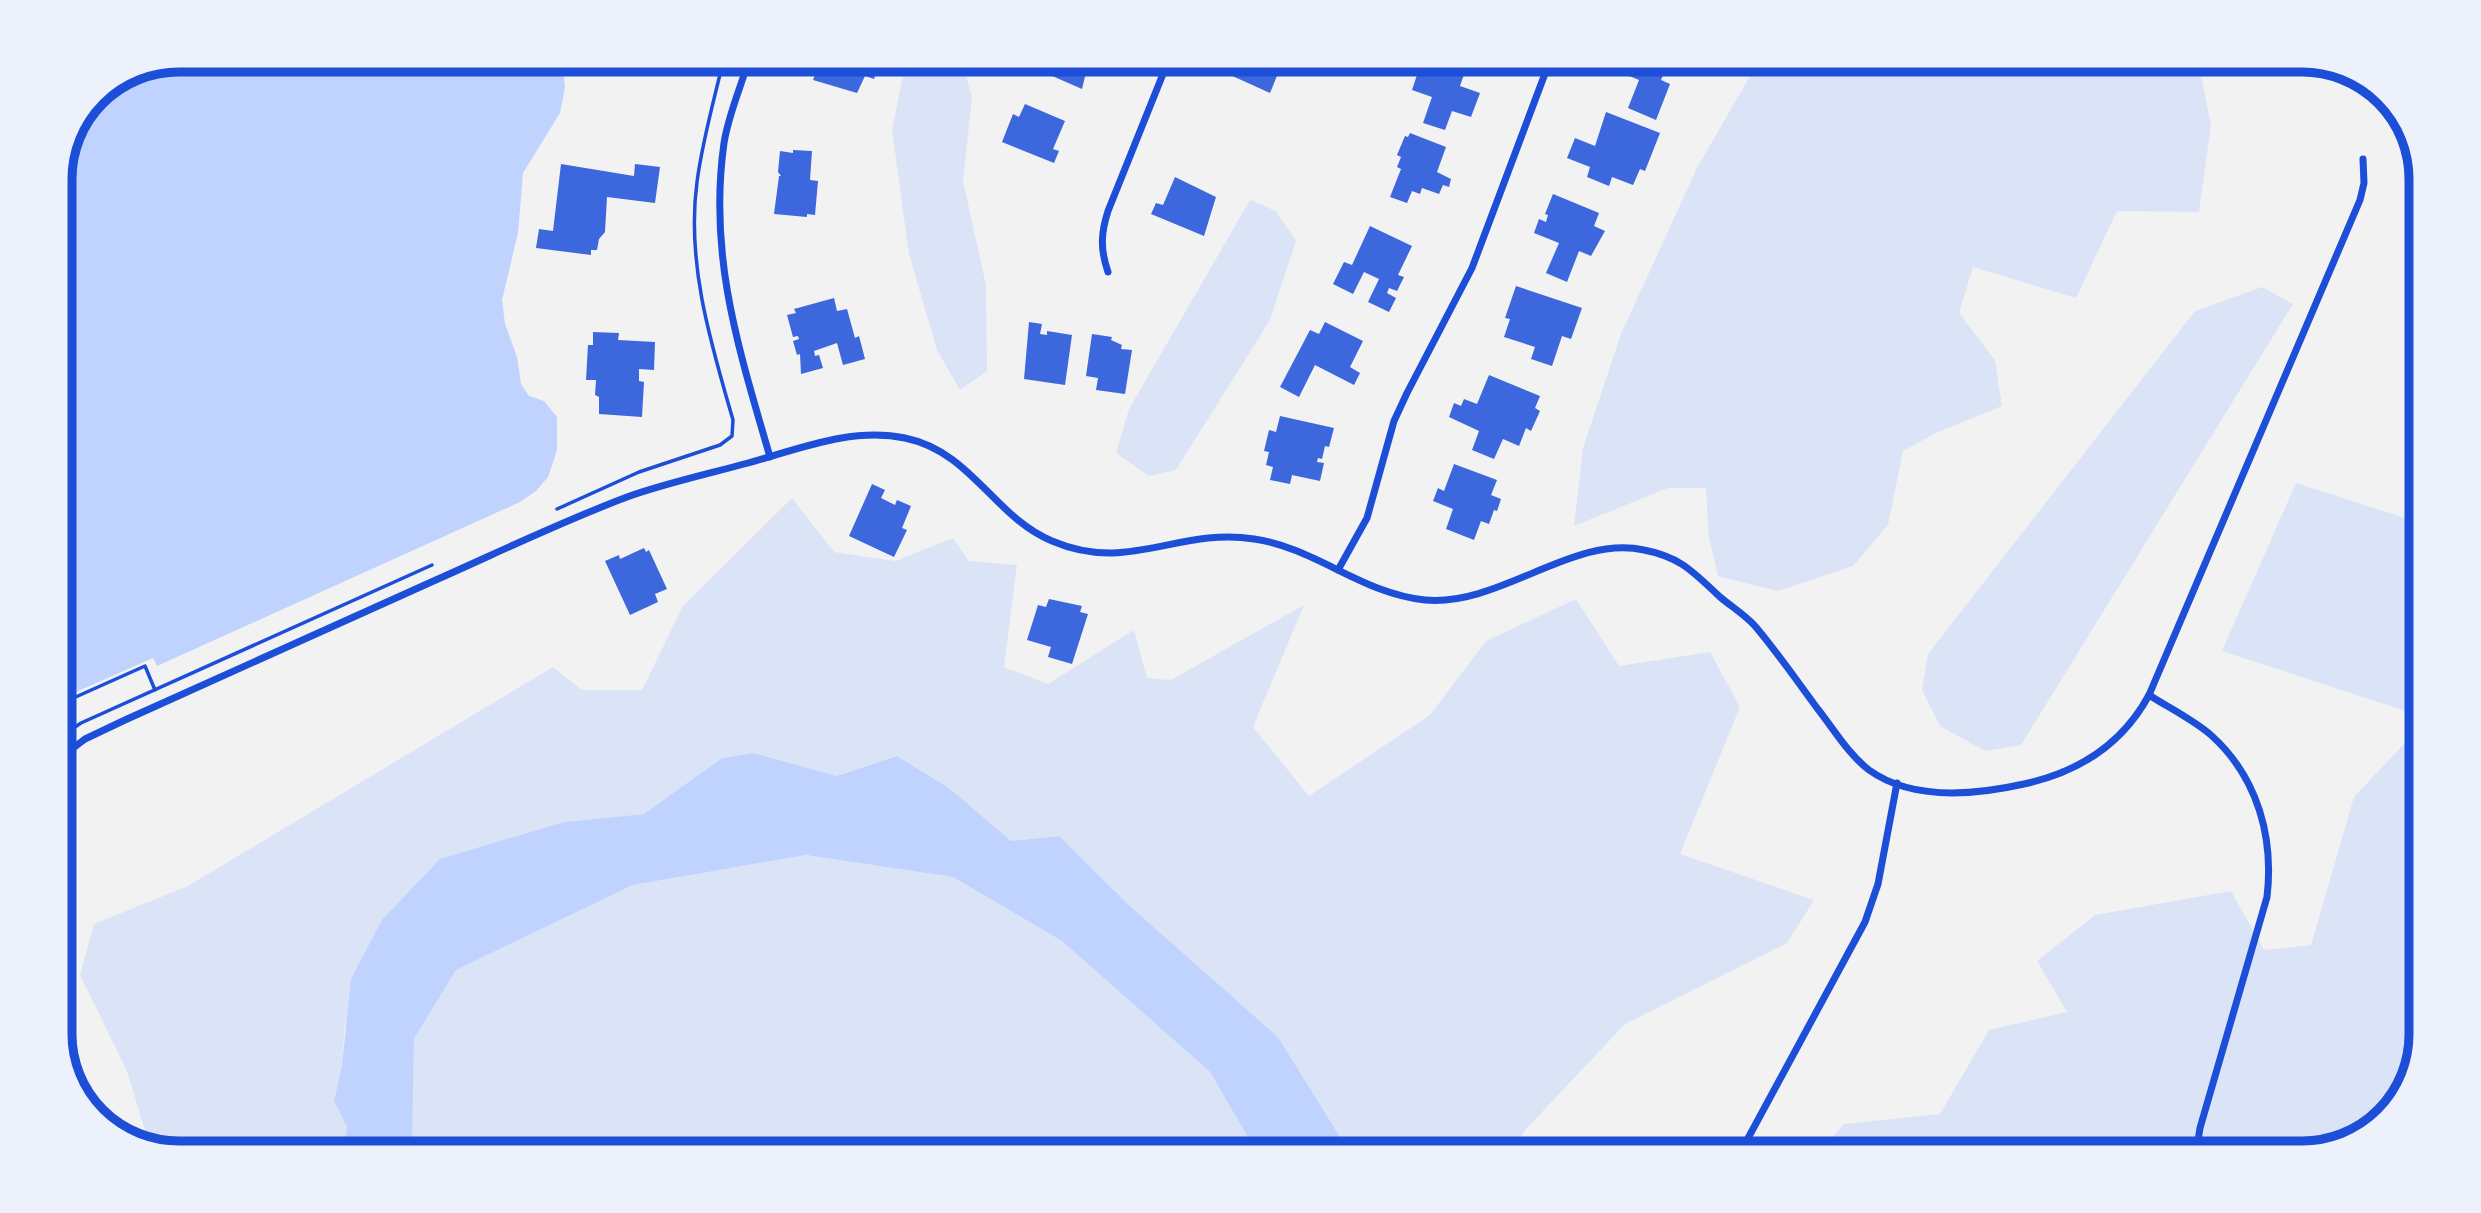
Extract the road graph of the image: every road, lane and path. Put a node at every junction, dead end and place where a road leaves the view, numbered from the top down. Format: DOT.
graph roads {
  1 [pos="721,72"];
  2 [pos="745,72"];
  3 [pos="1164,72"];
  4 [pos="1546,72"];
  5 [pos="2363,159"];
  6 [pos="1108,272"];
  7 [pos="770,457"];
  8 [pos="547,514"];
  9 [pos="433,565"];
  10 [pos="1338,570"];
  11 [pos="155,690"];
  12 [pos="2149,695"];
  13 [pos="72,699"];
  14 [pos="72,729"];
  15 [pos="72,749"];
  16 [pos="1897,783"];
  17 [pos="1746,1141"];
  18 [pos="2198,1141"];
  1 -- 8 [label="path"];
  2 -- 7 [label="street"];
  3 -- 6 [label="street"];
  4 -- 10 [label="street"];
  5 -- 12 [label="street"];
  7 -- 10 [label="street"];
  7 -- 15 [label="street"];
  9 -- 11 [label="path"];
  10 -- 16 [label="street"];
  11 -- 13 [label="path"];
  11 -- 14 [label="path"];
  12 -- 16 [label="street"];
  12 -- 18 [label="street"];
  16 -- 17 [label="street"];
}
